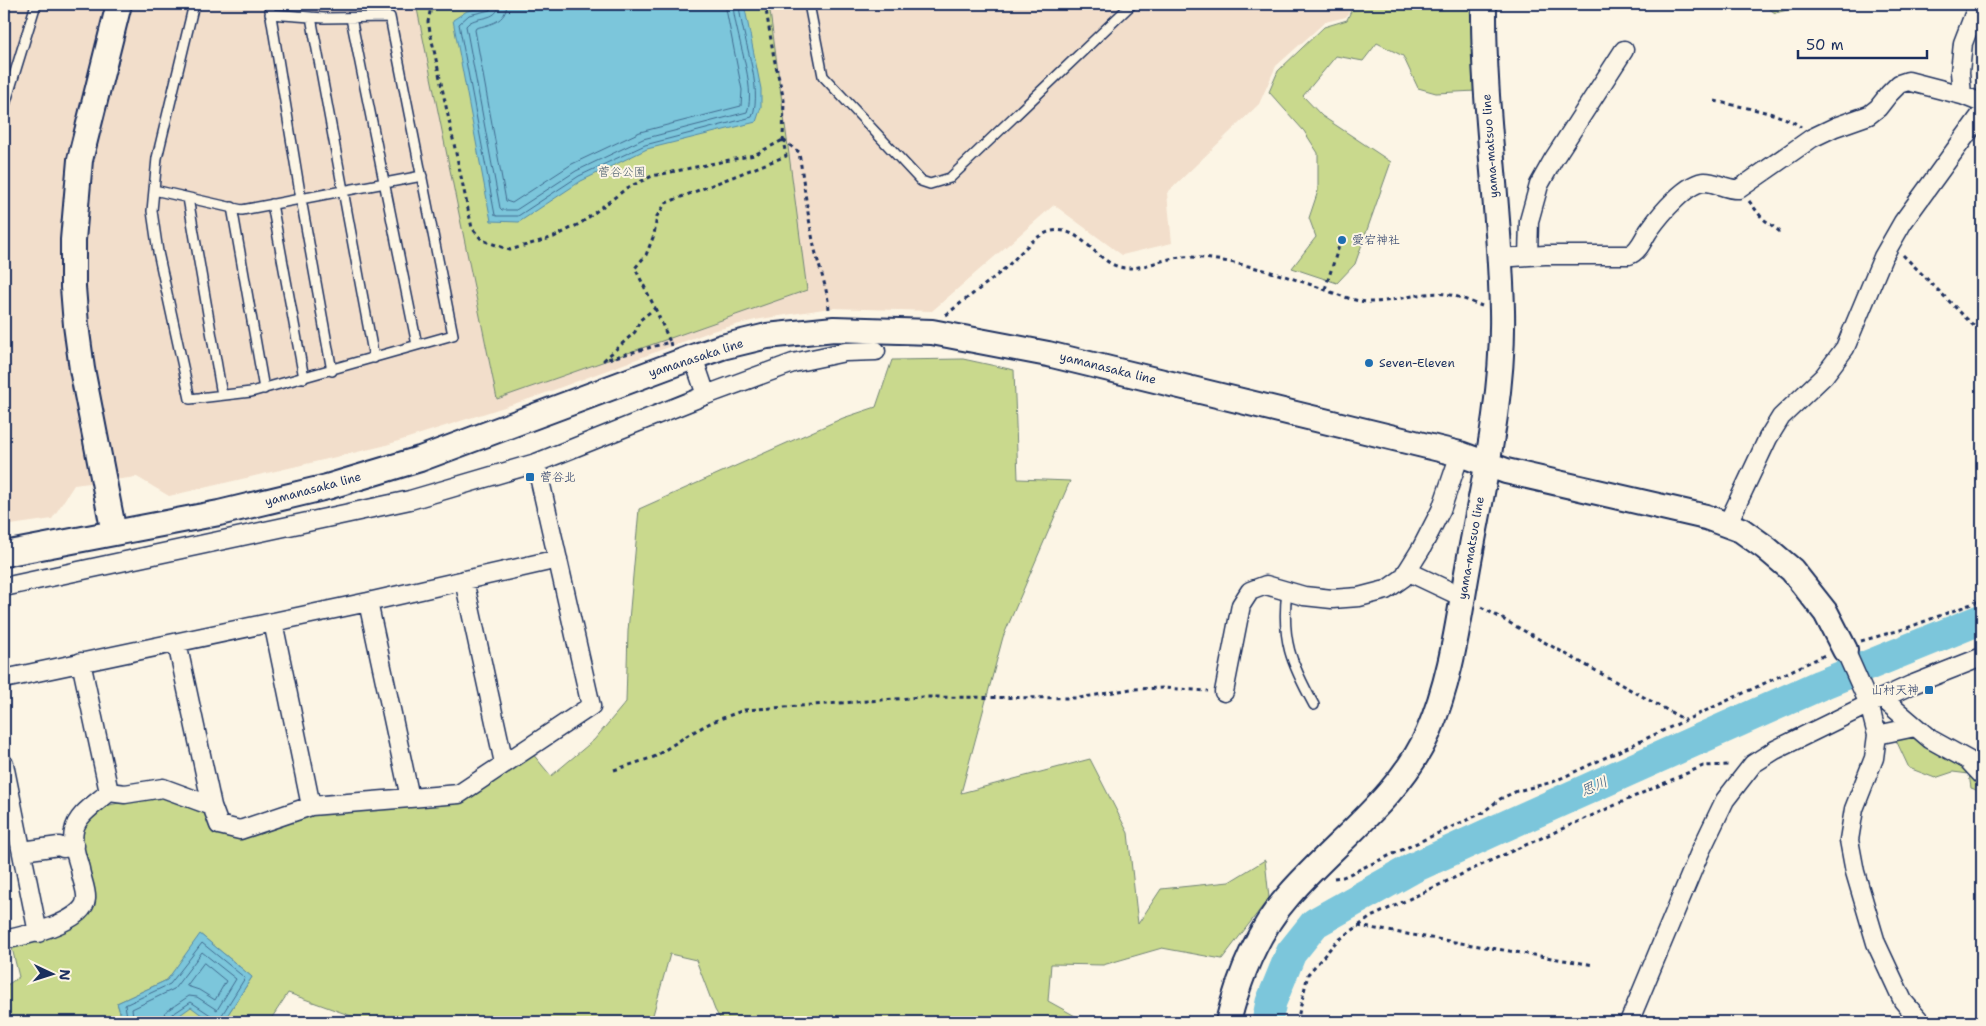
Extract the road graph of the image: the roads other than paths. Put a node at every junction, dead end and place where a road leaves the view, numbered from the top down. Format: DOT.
graph roads {
  1 [pos="36,4"];
  2 [pos="119,4"];
  3 [pos="194,4"];
  4 [pos="269,4"];
  5 [pos="809,4"];
  6 [pos="1132,4"];
  7 [pos="1484,4"];
  8 [pos="1978,4"];
  9 [pos="270,14"];
  10 [pos="311,17"];
  11 [pos="351,18"];
  12 [pos="1624,50"];
  13 [pos="1962,95"];
  14 [pos="1982,103"];
  15 [pos="4,108"];
  16 [pos="1982,113"];
  17 [pos="422,176"];
  18 [pos="383,183"];
  19 [pos="154,190"];
  20 [pos="342,191"];
  21 [pos="188,198"];
  22 [pos="301,199"];
  23 [pos="272,204"];
  24 [pos="232,207"];
  25 [pos="1528,256"];
  26 [pos="1499,258"];
  27 [pos="417,345"];
  28 [pos="876,351"];
  29 [pos="692,357"];
  30 [pos="374,358"];
  31 [pos="332,370"];
  32 [pos="304,378"];
  33 [pos="264,389"];
  34 [pos="222,395"];
  35 [pos="706,395"];
  36 [pos="1460,454"];
  37 [pos="536,463"];
  38 [pos="1487,464"];
  39 [pos="1727,525"];
  40 [pos="114,533"];
  41 [pos="4,554"];
  42 [pos="558,559"];
  43 [pos="1407,571"];
  44 [pos="464,580"];
  45 [pos="4,587"];
  46 [pos="1287,591"];
  47 [pos="1462,597"];
  48 [pos="368,602"];
  49 [pos="273,622"];
  50 [pos="177,643"];
  51 [pos="1844,648"];
  52 [pos="1982,657"];
  53 [pos="81,662"];
  54 [pos="4,678"];
  55 [pos="1224,692"];
  56 [pos="1871,698"];
  57 [pos="1314,705"];
  58 [pos="1915,726"];
  59 [pos="1877,735"];
  60 [pos="504,762"];
  61 [pos="4,764"];
  62 [pos="1982,775"];
  63 [pos="109,792"];
  64 [pos="410,798"];
  65 [pos="212,806"];
  66 [pos="311,806"];
  67 [pos="75,846"];
  68 [pos="22,851"];
  69 [pos="38,933"];
  70 [pos="4,940"];
  71 [pos="1228,1022"];
  72 [pos="1629,1022"];
  73 [pos="1921,1022"];
  1 -- 15 [label="lane"];
  2 -- 40 [label="main road"];
  3 -- 19 [label="lane"];
  4 -- 9 [label="lane"];
  5 -- 6 [label="lane"];
  7 -- 26 [label="main road, yama-matsuo line"];
  8 -- 13 [label="street"];
  9 -- 10 [label="lane"];
  9 -- 22 [label="lane"];
  10 -- 11 [label="lane"];
  10 -- 20 [label="lane"];
  11 -- 17 [label="lane"];
  11 -- 18 [label="lane"];
  12 -- 25 [label="street"];
  13 -- 14 [label="street"];
  13 -- 25 [label="street"];
  16 -- 39 [label="street"];
  17 -- 18 [label="lane"];
  17 -- 27 [label="lane"];
  18 -- 20 [label="lane"];
  18 -- 27 [label="lane"];
  19 -- 21 [label="lane"];
  19 -- 34 [label="lane"];
  20 -- 22 [label="lane"];
  20 -- 30 [label="lane"];
  21 -- 24 [label="lane"];
  21 -- 34 [label="lane"];
  22 -- 23 [label="lane"];
  22 -- 31 [label="lane"];
  23 -- 24 [label="lane"];
  23 -- 32 [label="lane"];
  24 -- 33 [label="lane"];
  25 -- 26 [label="street"];
  26 -- 38 [label="main road, yama-matsuo line"];
  27 -- 30 [label="lane"];
  28 -- 35 [label="street"];
  29 -- 35 [label="street"];
  29 -- 36 [label="main road, yamanasaka line"];
  29 -- 40 [label="main road, yamanasaka line"];
  30 -- 31 [label="lane"];
  31 -- 32 [label="lane"];
  32 -- 33 [label="lane"];
  33 -- 34 [label="lane"];
  35 -- 37 [label="street"];
  36 -- 38 [label="main road, yamanasaka line"];
  36 -- 43 [label="street"];
  37 -- 42 [label="street"];
  37 -- 45 [label="street"];
  38 -- 39 [label="main road, yamanasaka line"];
  38 -- 47 [label="main road, yama-matsuo line"];
  39 -- 51 [label="main road, yamanasaka line"];
  40 -- 41 [label="main road, yamanasaka line"];
  42 -- 44 [label="street"];
  42 -- 60 [label="street"];
  43 -- 46 [label="street"];
  43 -- 47 [label="street"];
  44 -- 48 [label="street"];
  44 -- 60 [label="street"];
  46 -- 55 [label="street"];
  46 -- 57 [label="lane"];
  47 -- 71 [label="main road, yama-matsuo line"];
  48 -- 49 [label="street"];
  48 -- 64 [label="street"];
  49 -- 50 [label="street"];
  49 -- 66 [label="street"];
  50 -- 53 [label="street"];
  50 -- 65 [label="street"];
  51 -- 56 [label="street"];
  52 -- 56 [label="street"];
  53 -- 54 [label="street"];
  53 -- 63 [label="street"];
  56 -- 58 [label="street"];
  56 -- 59 [label="street"];
  56 -- 72 [label="street"];
  58 -- 59 [label="street"];
  58 -- 62 [label="street"];
  59 -- 73 [label="street"];
  60 -- 64 [label="street"];
  61 -- 68 [label="street"];
  63 -- 65 [label="street"];
  63 -- 67 [label="street"];
  64 -- 66 [label="street"];
  65 -- 66 [label="street"];
  67 -- 68 [label="street"];
  67 -- 69 [label="street"];
  68 -- 69 [label="street"];
  69 -- 70 [label="street"];
}
